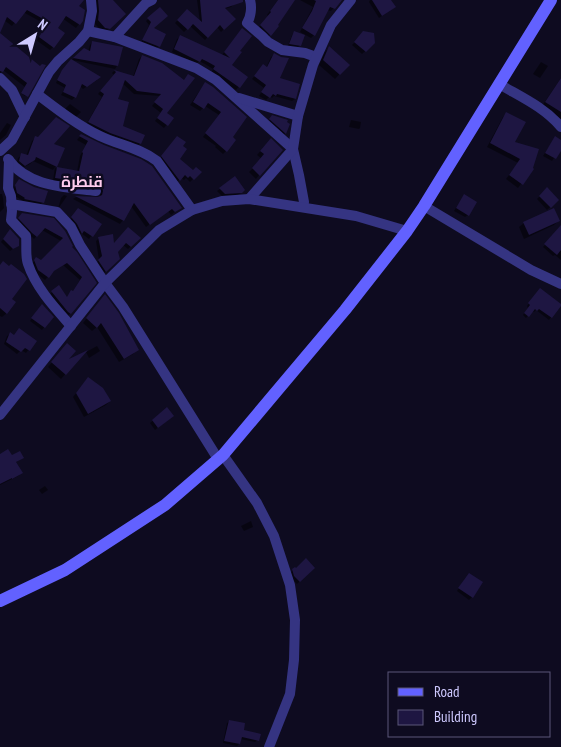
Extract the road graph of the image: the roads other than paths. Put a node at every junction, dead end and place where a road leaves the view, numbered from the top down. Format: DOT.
graph roads {
  1 [pos="91,0"];
  2 [pos="152,0"];
  3 [pos="250,0"];
  4 [pos="351,0"];
  5 [pos="551,0"];
  6 [pos="88,31"];
  7 [pos="116,37"];
  8 [pos="316,58"];
  9 [pos="0,78"];
  10 [pos="499,84"];
  11 [pos="37,94"];
  12 [pos="235,97"];
  13 [pos="298,116"];
  14 [pos="25,117"];
  15 [pos="561,127"];
  16 [pos="292,149"];
  17 [pos="1,150"];
  18 [pos="9,160"];
  19 [pos="96,191"];
  20 [pos="250,199"];
  21 [pos="11,204"];
  22 [pos="424,206"];
  23 [pos="304,208"];
  24 [pos="192,210"];
  25 [pos="407,231"];
  26 [pos="104,284"];
  27 [pos="561,284"];
  28 [pos="71,326"];
  29 [pos="0,415"];
  30 [pos="221,457"];
  31 [pos="0,601"];
  32 [pos="269,747"];
  1 -- 6 [label="street"];
  2 -- 7 [label="street"];
  3 -- 8 [label="street"];
  4 -- 8 [label="street"];
  5 -- 10 [label="main road"];
  6 -- 7 [label="street"];
  6 -- 11 [label="street"];
  7 -- 12 [label="street"];
  8 -- 13 [label="street"];
  9 -- 14 [label="street"];
  10 -- 15 [label="street"];
  10 -- 22 [label="main road"];
  11 -- 14 [label="street"];
  11 -- 24 [label="street"];
  12 -- 13 [label="street"];
  12 -- 16 [label="street"];
  13 -- 16 [label="street"];
  14 -- 17 [label="street"];
  16 -- 20 [label="street"];
  16 -- 23 [label="street"];
  17 -- 18 [label="street"];
  18 -- 19 [label="street"];
  18 -- 21 [label="street"];
  20 -- 23 [label="street"];
  20 -- 24 [label="street"];
  21 -- 26 [label="street"];
  21 -- 28 [label="street"];
  22 -- 25 [label="main road"];
  22 -- 27 [label="street"];
  23 -- 25 [label="street"];
  24 -- 26 [label="street"];
  25 -- 30 [label="main road"];
  26 -- 28 [label="street"];
  26 -- 30 [label="street"];
  28 -- 29 [label="street"];
  30 -- 31 [label="main road"];
  30 -- 32 [label="street"];
}
